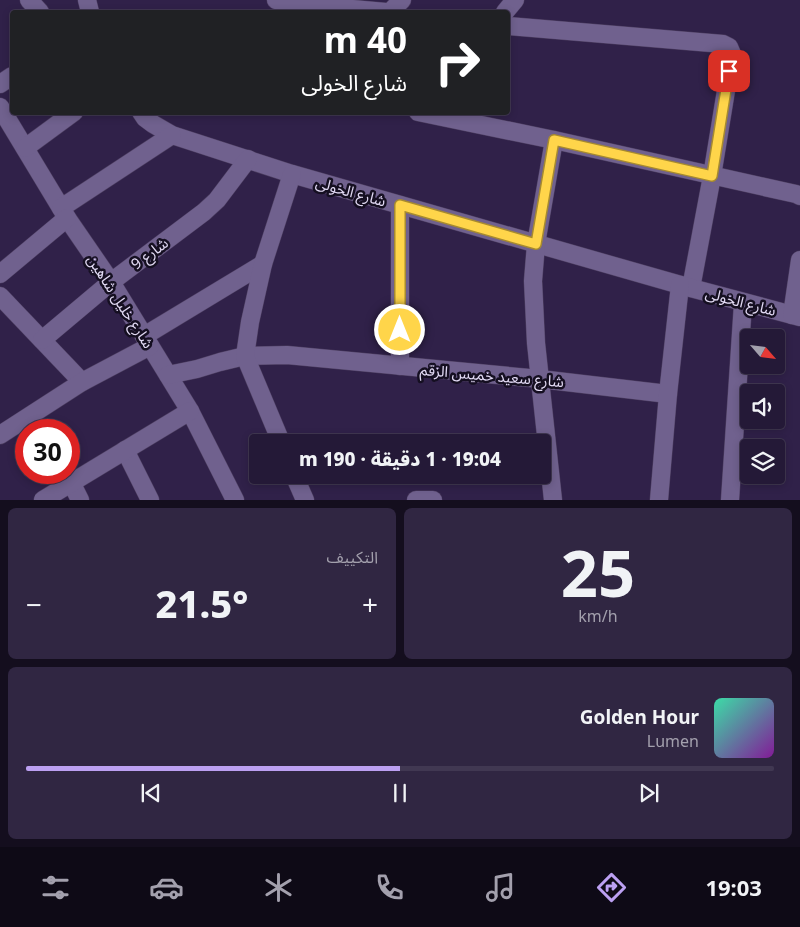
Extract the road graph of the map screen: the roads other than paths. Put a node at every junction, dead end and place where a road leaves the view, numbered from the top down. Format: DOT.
graph roads {
  1 [pos="29,0"];
  2 [pos="402,0"];
  3 [pos="515,0"];
  4 [pos="288,1"];
  5 [pos="38,10"];
  6 [pos="368,10"];
  7 [pos="392,10"];
  8 [pos="507,10"];
  9 [pos="510,26"];
  10 [pos="0,107"];
  11 [pos="70,115"];
  12 [pos="143,115"];
  13 [pos="433,115"];
  14 [pos="172,135"];
  15 [pos="554,140"];
  16 [pos="25,148"];
  17 [pos="248,159"];
  18 [pos="292,174"];
  19 [pos="712,176"];
  20 [pos="800,196"];
  21 [pos="400,205"];
  22 [pos="64,213"];
  23 [pos="536,244"];
  24 [pos="800,260"];
  25 [pos="263,264"];
  26 [pos="0,274"];
  27 [pos="111,282"];
  28 [pos="685,286"];
  29 [pos="0,296"];
  30 [pos="743,302"];
  31 [pos="796,316"];
  32 [pos="42,340"];
  33 [pos="147,341"];
  34 [pos="245,356"];
  35 [pos="400,366"];
  36 [pos="168,375"];
  37 [pos="540,379"];
  38 [pos="82,382"];
  39 [pos="668,394"];
  40 [pos="190,411"];
  41 [pos="278,434"];
  42 [pos="0,435"];
  43 [pos="125,450"];
  44 [pos="80,477"];
  45 [pos="68,484"];
  46 [pos="72,484"];
  47 [pos="298,484"];
  48 [pos="427,499"];
  49 [pos="43,500"];
  50 [pos="80,500"];
  51 [pos="150,500"];
  52 [pos="235,500"];
  53 [pos="304,500"];
  54 [pos="416,500"];
  55 [pos="433,500"];
  56 [pos="553,500"];
  57 [pos="659,500"];
  58 [pos="730,500"];
  1 -- 5 [label="street"];
  2 -- 7 [label="street"];
  3 -- 8 [label="street"];
  4 -- 6 [label="street"];
  9 -- 19 [label="street"];
  10 -- 16 [label="street, شارع خليل شاهين"];
  11 -- 16 [label="street"];
  12 -- 14 [label="street, شارع الخولى"];
  13 -- 15 [label="street"];
  14 -- 17 [label="street, شارع الخولى"];
  14 -- 22 [label="street"];
  15 -- 19 [label="street"];
  15 -- 23 [label="street"];
  16 -- 22 [label="street, شارع خليل شاهين"];
  17 -- 18 [label="street, شارع الخولى"];
  17 -- 27 [label="street, شارع 9"];
  18 -- 21 [label="street, شارع الخولى"];
  18 -- 25 [label="street"];
  19 -- 20 [label="street"];
  19 -- 28 [label="street"];
  21 -- 23 [label="street, شارع الخولى"];
  21 -- 35 [label="street"];
  22 -- 26 [label="street"];
  22 -- 27 [label="street, شارع خليل شاهين"];
  23 -- 28 [label="street, شارع الخولى"];
  23 -- 37 [label="street"];
  24 -- 31 [label="street"];
  25 -- 33 [label="street"];
  25 -- 34 [label="street"];
  27 -- 32 [label="street, شارع 9"];
  27 -- 33 [label="street, شارع خليل شاهين"];
  28 -- 30 [label="street, شارع الخولى"];
  28 -- 39 [label="street"];
  29 -- 32 [label="street"];
  30 -- 31 [label="street, شارع الخولى"];
  30 -- 58 [label="street"];
  32 -- 38 [label="street"];
  33 -- 36 [label="street, شارع خليل شاهين"];
  33 -- 38 [label="street"];
  34 -- 35 [label="street, شارع سعيد خميس الزقم"];
  34 -- 36 [label="street, شارع سعيد خميس الزقم"];
  34 -- 41 [label="street"];
  35 -- 37 [label="street, شارع سعيد خميس الزقم"];
  36 -- 40 [label="street, شارع خليل شاهين"];
  37 -- 39 [label="street, شارع سعيد خميس الزقم"];
  37 -- 56 [label="street"];
  38 -- 42 [label="street"];
  39 -- 57 [label="street"];
  40 -- 43 [label="street"];
  40 -- 52 [label="street, شارع خليل شاهين"];
  43 -- 44 [label="street"];
  43 -- 51 [label="street"];
  45 -- 49 [label="street"];
  46 -- 50 [label="street"];
  47 -- 53 [label="street"];
  48 -- 54 [label="street"];
  48 -- 55 [label="street"];
}
